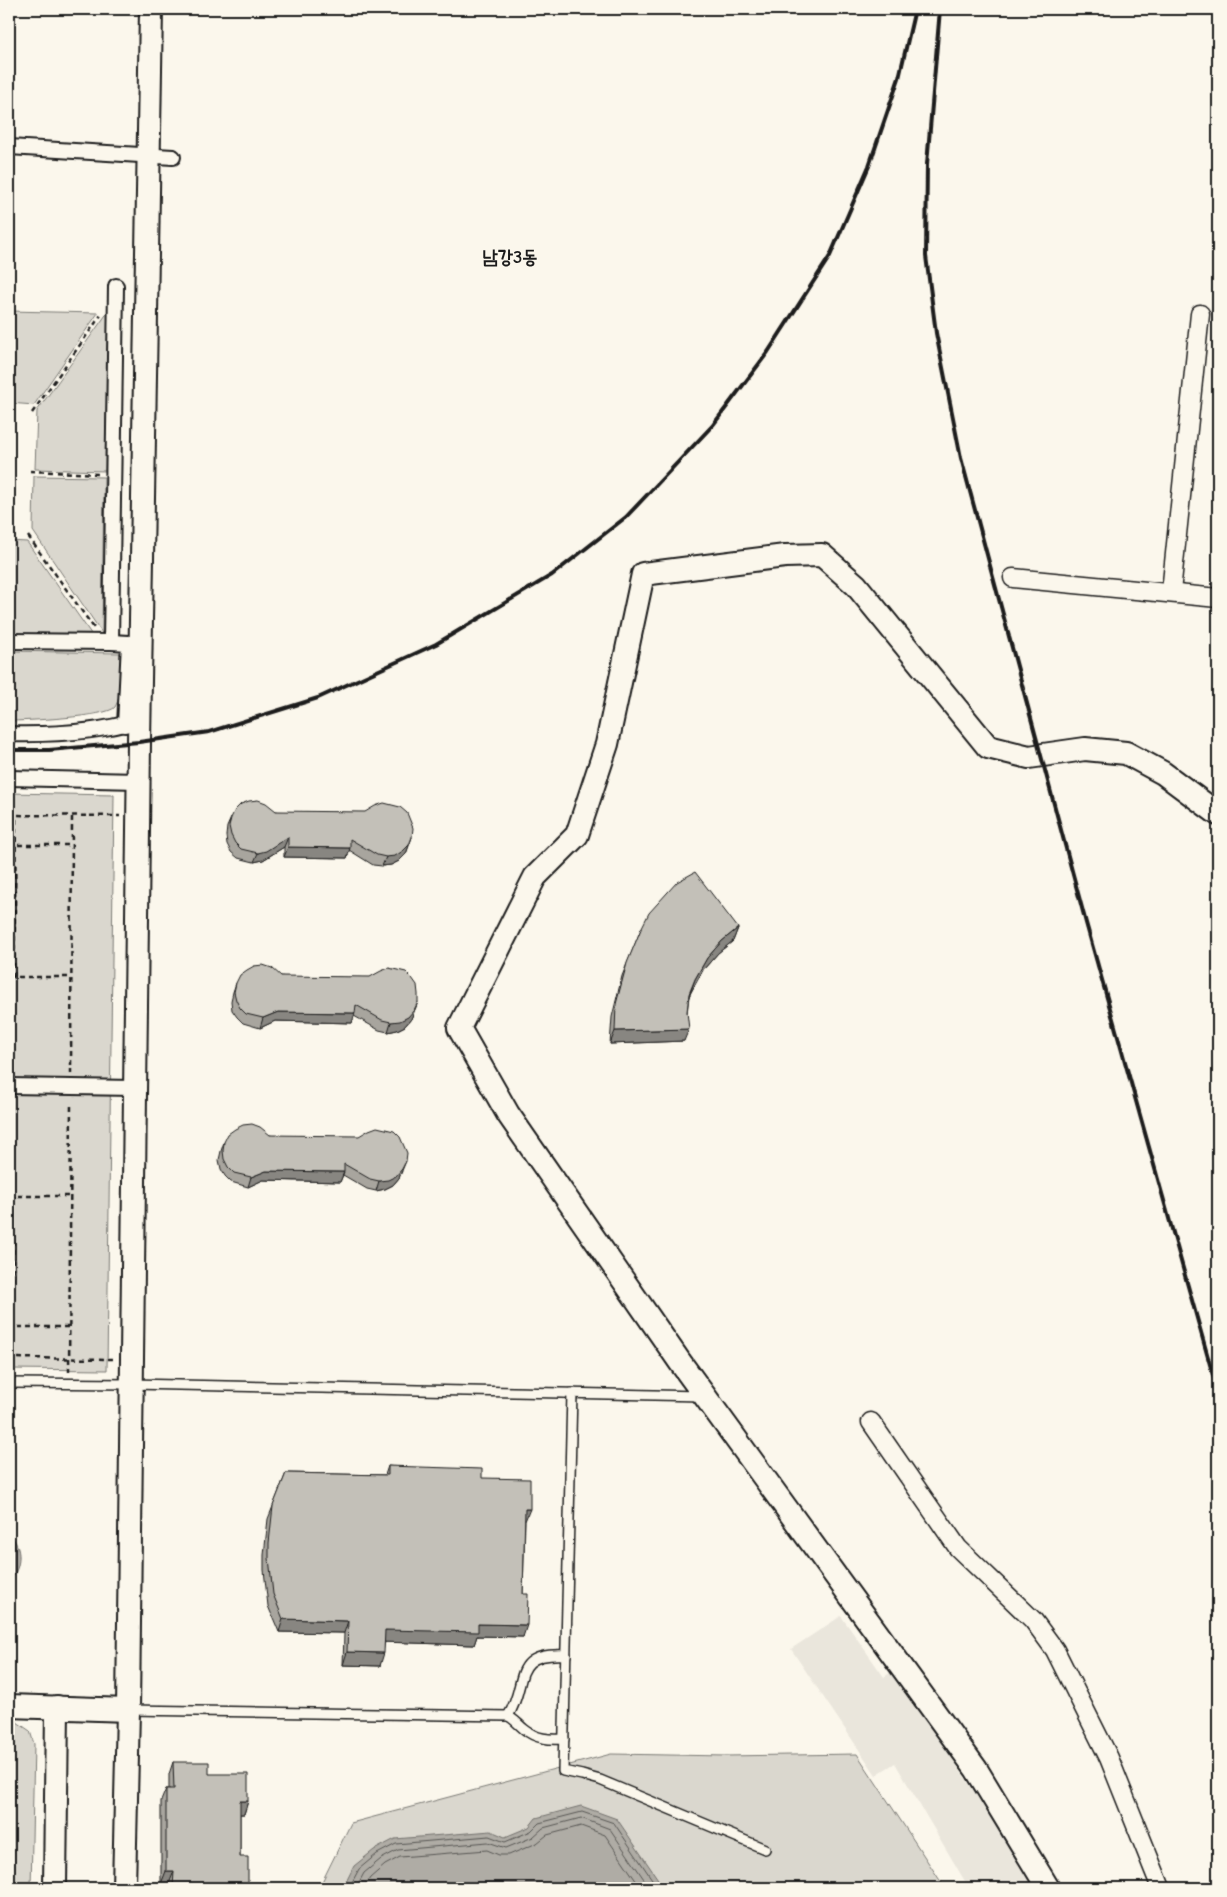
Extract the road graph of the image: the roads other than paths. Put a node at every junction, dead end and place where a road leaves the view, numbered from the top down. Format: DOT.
graph roads {
  1 [pos="151,9"];
  2 [pos="9,147"];
  3 [pos="149,155"];
  4 [pos="173,157"];
  5 [pos="116,289"];
  6 [pos="1200,314"];
  7 [pos="1013,578"];
  8 [pos="1171,592"];
  9 [pos="1218,598"];
  10 [pos="9,641"];
  11 [pos="108,642"];
  12 [pos="132,722"];
  13 [pos="9,734"];
  14 [pos="9,778"];
  15 [pos="138,781"];
  16 [pos="1218,814"];
  17 [pos="9,1086"];
  18 [pos="135,1088"];
  19 [pos="10,1383"];
  20 [pos="131,1384"];
  21 [pos="572,1393"];
  22 [pos="705,1397"];
  23 [pos="871,1422"];
  24 [pos="566,1655"];
  25 [pos="10,1706"];
  26 [pos="57,1707"];
  27 [pos="128,1710"];
  28 [pos="508,1716"];
  29 [pos="564,1739"];
  30 [pos="765,1849"];
  31 [pos="55,1888"];
  32 [pos="124,1888"];
  33 [pos="1048,1888"];
  34 [pos="1161,1888"];
  1 -- 3 [label="street"];
  2 -- 3 [label="street"];
  3 -- 4 [label="street"];
  3 -- 12 [label="street"];
  5 -- 11 [label="street"];
  6 -- 8 [label="street"];
  7 -- 8 [label="street"];
  8 -- 9 [label="street"];
  10 -- 11 [label="street"];
  11 -- 12 [label="street"];
  12 -- 13 [label="street"];
  12 -- 15 [label="street"];
  14 -- 15 [label="street"];
  15 -- 18 [label="street"];
  16 -- 22 [label="street"];
  17 -- 18 [label="street"];
  18 -- 20 [label="street"];
  19 -- 20 [label="lane"];
  20 -- 21 [label="lane"];
  20 -- 27 [label="street"];
  21 -- 22 [label="lane"];
  21 -- 24 [label="lane"];
  22 -- 33 [label="street"];
  23 -- 34 [label="street"];
  24 -- 28 [label="lane"];
  24 -- 29 [label="lane"];
  25 -- 26 [label="street"];
  26 -- 27 [label="street"];
  26 -- 31 [label="street"];
  27 -- 28 [label="lane"];
  27 -- 32 [label="street"];
  28 -- 29 [label="lane"];
  29 -- 30 [label="lane"];
}
